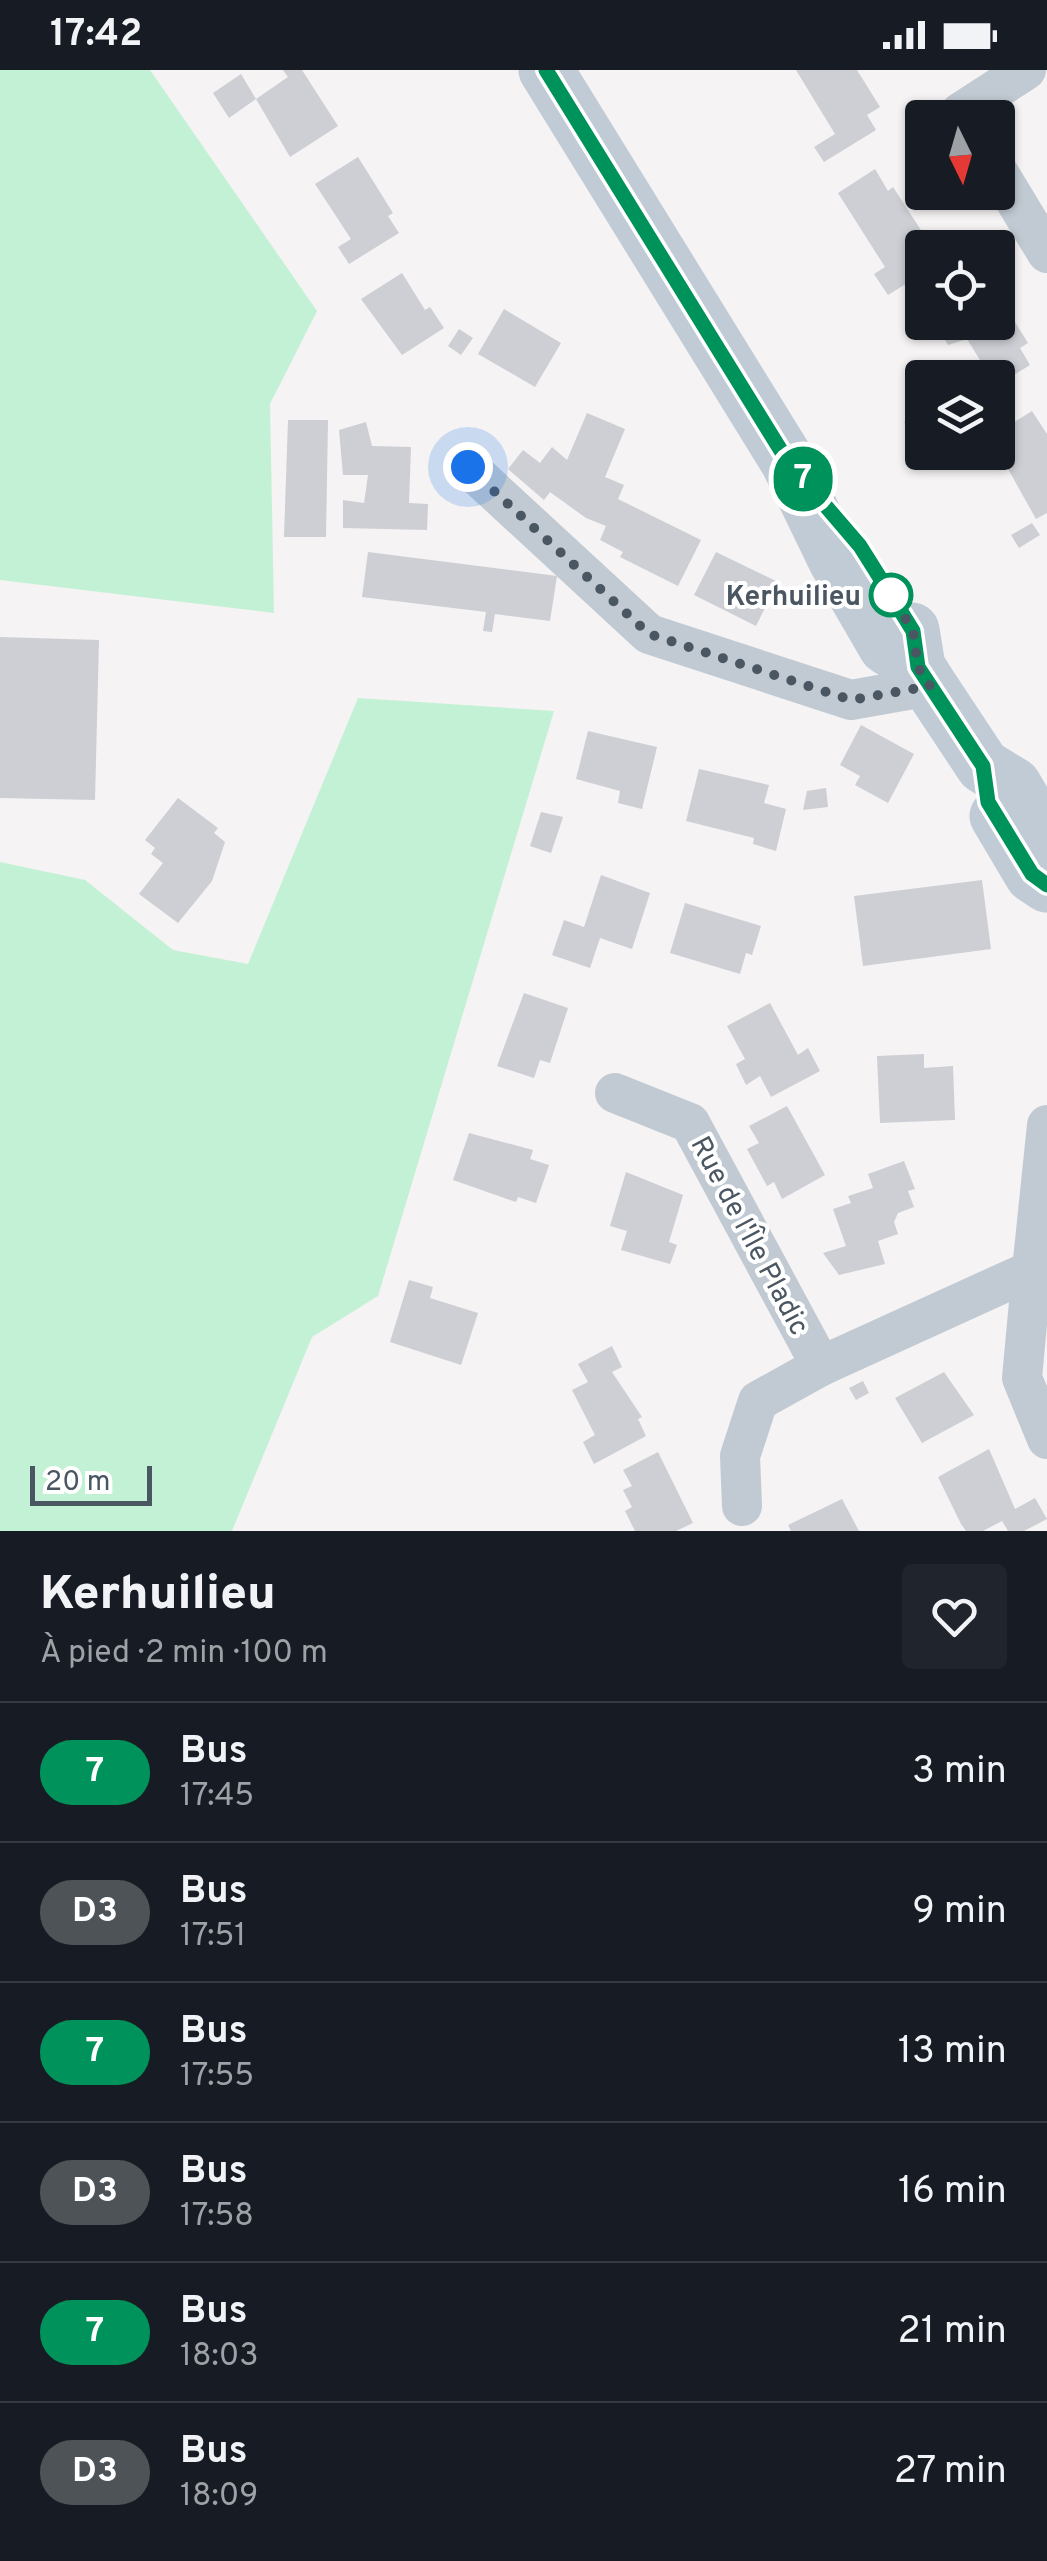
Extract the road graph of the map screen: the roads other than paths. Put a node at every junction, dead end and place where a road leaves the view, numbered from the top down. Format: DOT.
graph roads {
  1 [pos="546,70"];
  2 [pos="1026,70"];
  3 [pos="980,100"];
  4 [pos="1015,200"];
  5 [pos="1047,253"];
  6 [pos="468,467"];
  7 [pos="924,677"];
  8 [pos="983,766"];
  9 [pos="1047,841"];
  10 [pos="1047,885"];
  11 [pos="615,1092"];
  12 [pos="1047,1125"];
  13 [pos="1032,1270"];
  14 [pos="821,1366"];
  15 [pos="1047,1439"];
  16 [pos="742,1506"];
  1 -- 7 [label="main road"];
  2 -- 3 [label="street"];
  4 -- 5 [label="street"];
  6 -- 7 [label="street"];
  7 -- 8 [label="main road"];
  8 -- 9 [label="main road"];
  8 -- 10 [label="main road"];
  11 -- 14 [label="street, Rue de l'Île Pladic"];
  12 -- 13 [label="street"];
  13 -- 14 [label="street, Rue de l'Île Pladic"];
  13 -- 15 [label="street"];
  14 -- 16 [label="street, Rue de l'Île Pladic"];
}
